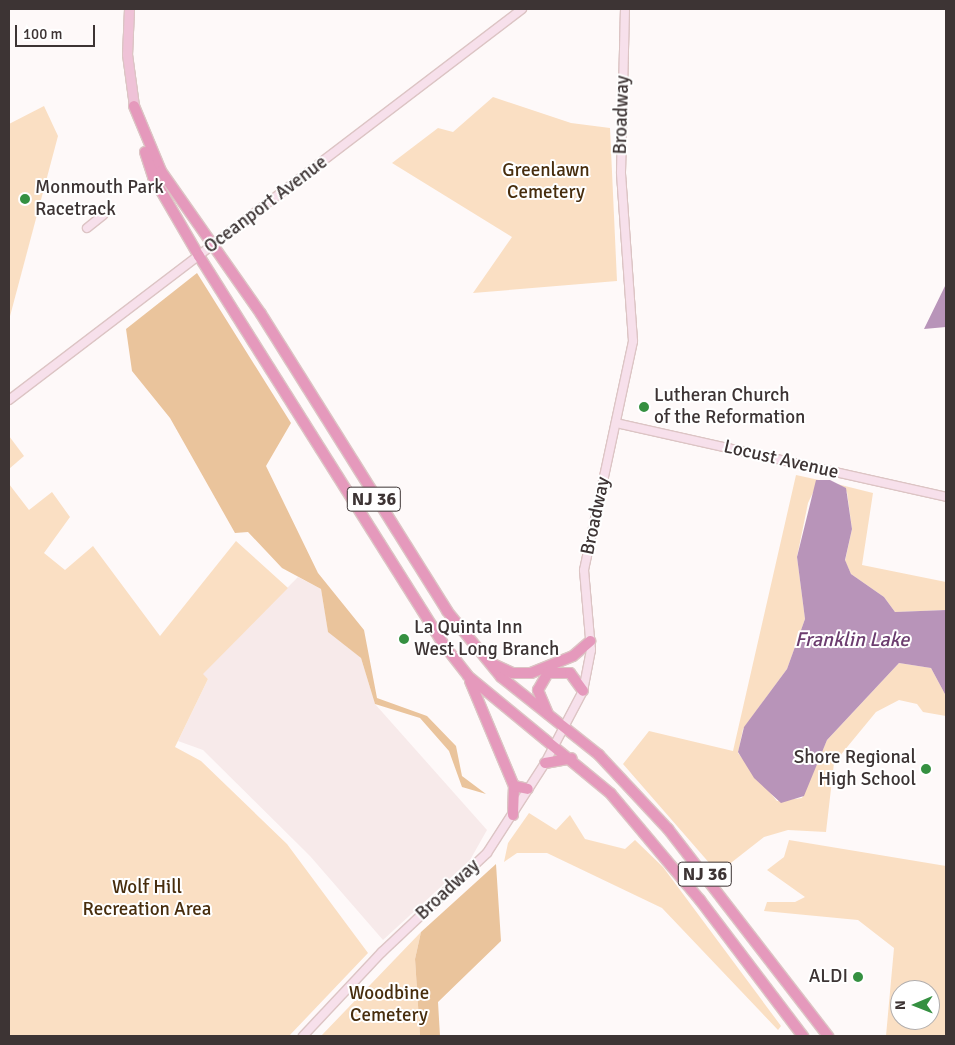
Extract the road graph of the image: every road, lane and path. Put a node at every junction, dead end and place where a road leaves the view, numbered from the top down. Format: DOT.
graph roads {
  1 [pos="129,9"];
  2 [pos="522,9"];
  3 [pos="625,9"];
  4 [pos="134,106"];
  5 [pos="103,215"];
  6 [pos="87,228"];
  7 [pos="215,244"];
  8 [pos="199,256"];
  9 [pos="9,400"];
  10 [pos="616,423"];
  11 [pos="946,497"];
  12 [pos="590,641"];
  13 [pos="484,658"];
  14 [pos="468,676"];
  15 [pos="583,691"];
  16 [pos="552,719"];
  17 [pos="564,727"];
  18 [pos="554,745"];
  19 [pos="572,758"];
  20 [pos="545,763"];
  21 [pos="514,786"];
  22 [pos="528,790"];
  23 [pos="513,815"];
  24 [pos="304,1036"];
  25 [pos="803,1036"];
  26 [pos="828,1036"];
  1 -- 4 [label="main road, NJ 36"];
  2 -- 7 [label="street, Oceanport Avenue"];
  3 -- 10 [label="street, Broadway"];
  4 -- 7 [label="highway, NJ 36"];
  4 -- 8 [label="highway, NJ 36"];
  5 -- 6 [label="street"];
  7 -- 8 [label="street, Oceanport Avenue"];
  7 -- 13 [label="highway, NJ 36"];
  8 -- 9 [label="street, Oceanport Avenue"];
  8 -- 14 [label="highway, NJ 36"];
  10 -- 11 [label="street, Locust Avenue"];
  10 -- 12 [label="street, Broadway"];
  12 -- 13 [label="highway"];
  12 -- 15 [label="street, Broadway"];
  13 -- 16 [label="highway, NJ 36"];
  14 -- 18 [label="highway, NJ 36"];
  14 -- 21 [label="highway"];
  15 -- 16 [label="highway"];
  15 -- 17 [label="street, Broadway"];
  16 -- 17 [label="highway, NJ 36"];
  17 -- 18 [label="street, Broadway"];
  17 -- 26 [label="highway, NJ 36"];
  18 -- 19 [label="highway, NJ 36"];
  18 -- 20 [label="street, Broadway"];
  19 -- 20 [label="highway"];
  19 -- 25 [label="highway, NJ 36"];
  20 -- 22 [label="street, Broadway"];
  21 -- 22 [label="highway"];
  21 -- 23 [label="highway"];
  22 -- 23 [label="street, Broadway"];
  23 -- 24 [label="street, Broadway"];
}
